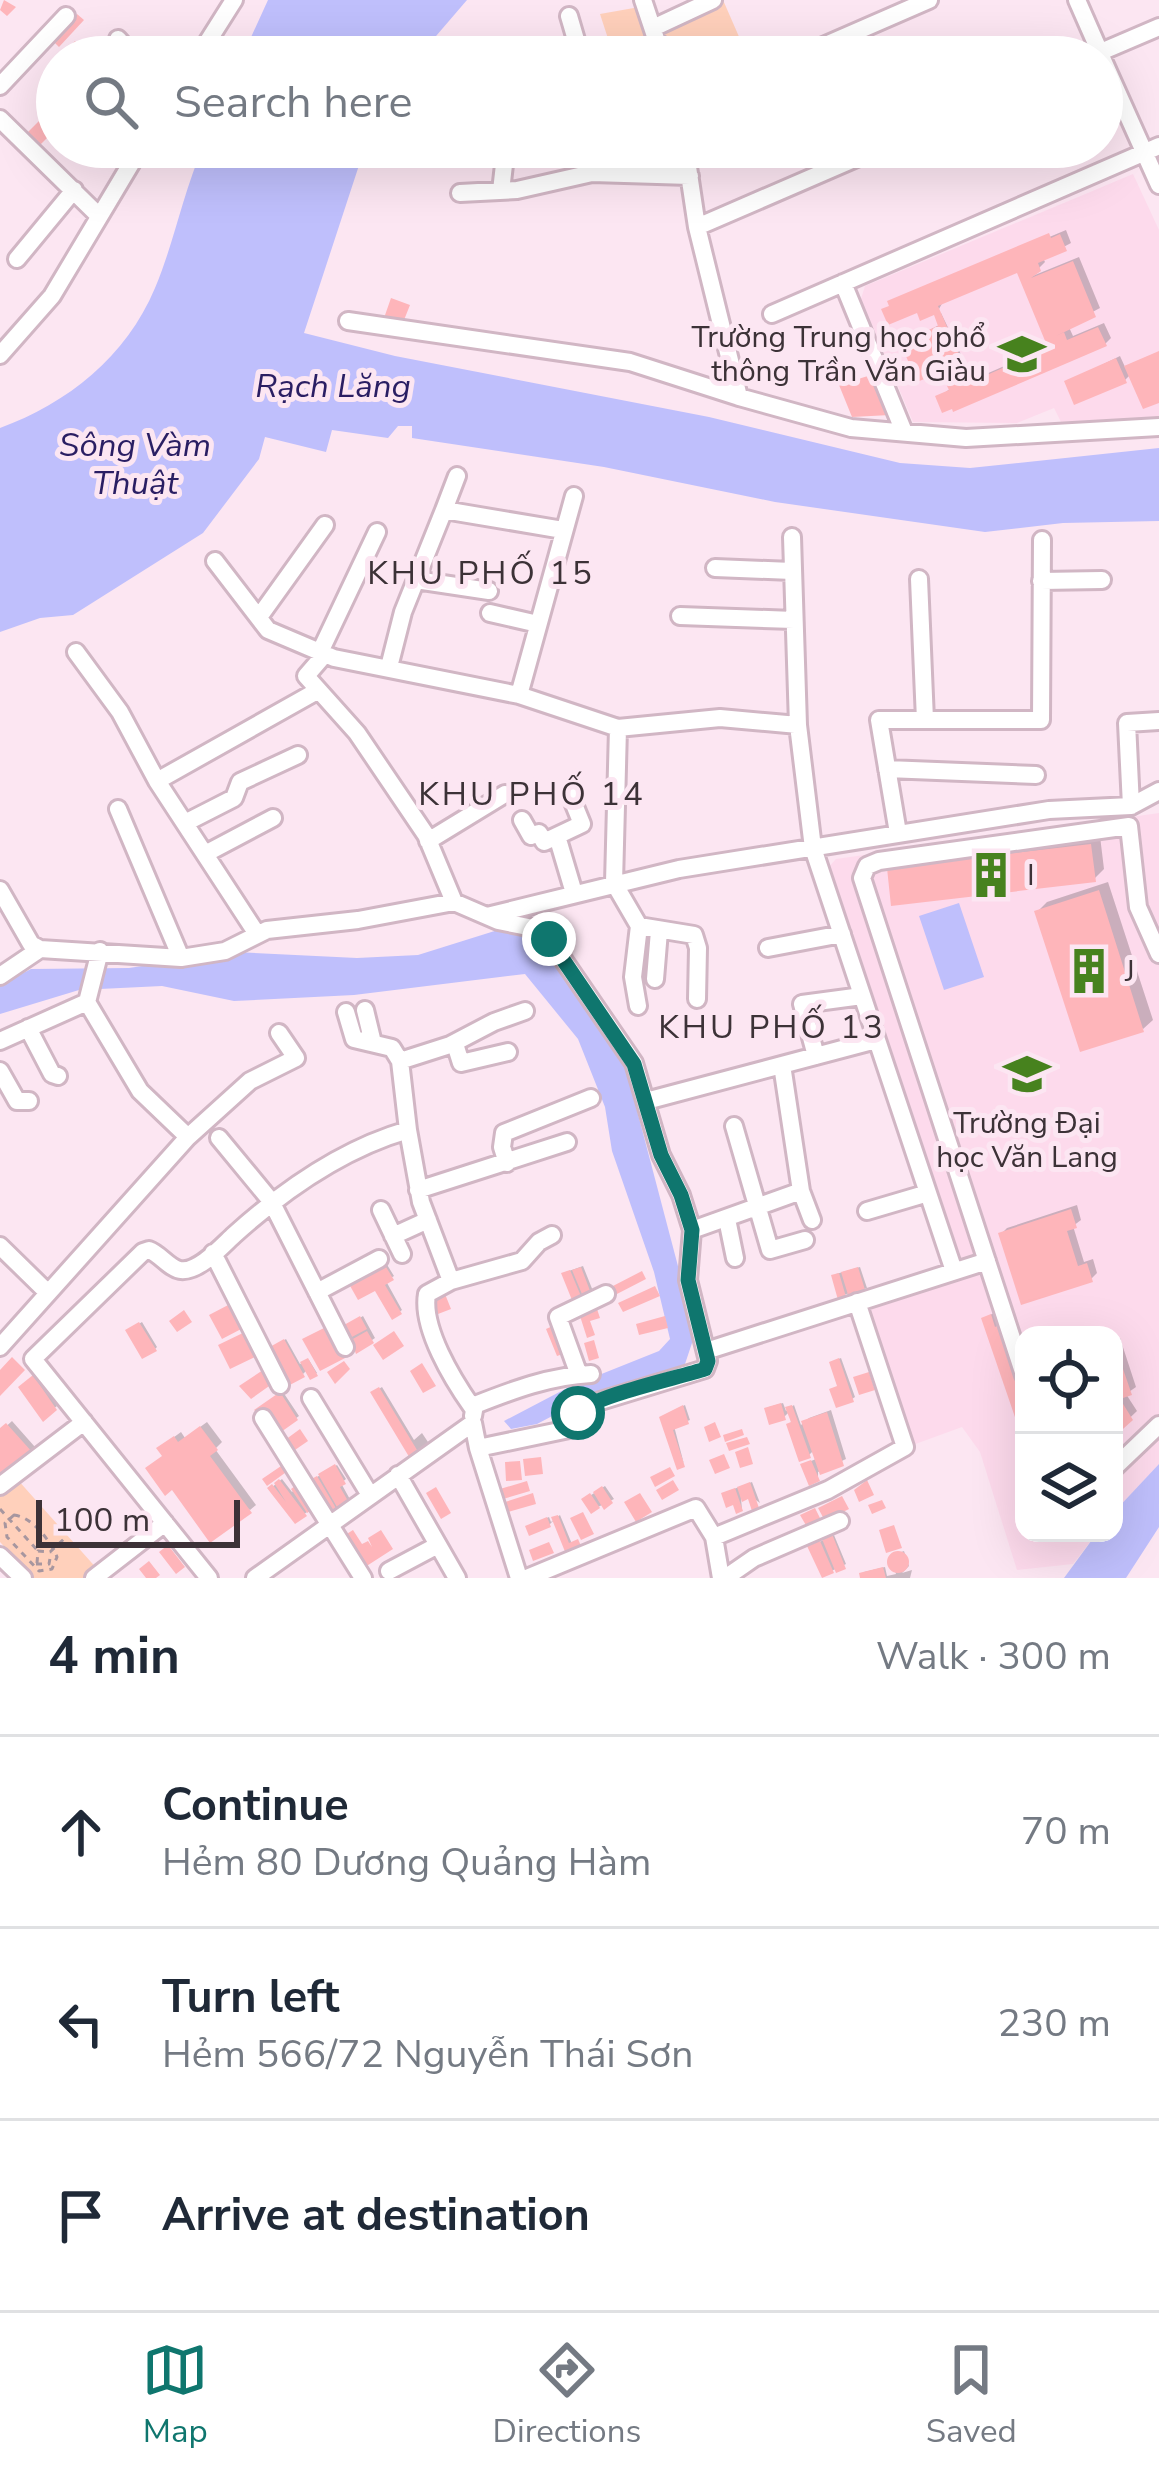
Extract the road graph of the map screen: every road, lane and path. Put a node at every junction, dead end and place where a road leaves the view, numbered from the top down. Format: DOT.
graph roads {
  1 [pos="234,0"];
  2 [pos="643,0"];
  3 [pos="713,0"];
  4 [pos="929,0"];
  5 [pos="1077,0"];
  6 [pos="66,16"];
  7 [pos="568,16"];
  8 [pos="1159,27"];
  9 [pos="653,28"];
  10 [pos="46,36"];
  11 [pos="211,36"];
  12 [pos="574,36"];
  13 [pos="655,36"];
  14 [pos="847,36"];
  15 [pos="1090,36"];
  16 [pos="1123,44"];
  17 [pos="36,46"];
  18 [pos="3,78"];
  19 [pos="1123,99"];
  20 [pos="0,119"];
  21 [pos="1152,149"];
  22 [pos="36,154"];
  23 [pos="1123,162"];
  24 [pos="51,168"];
  25 [pos="128,168"];
  26 [pos="504,168"];
  27 [pos="689,168"];
  28 [pos="833,168"];
  29 [pos="1109,168"];
  30 [pos="690,176"];
  31 [pos="1159,185"];
  32 [pos="74,190"];
  33 [pos="501,191"];
  34 [pos="460,193"];
  35 [pos="98,215"];
  36 [pos="697,227"];
  37 [pos="17,260"];
  38 [pos="843,284"];
  39 [pos="772,314"];
  40 [pos="348,321"];
  41 [pos="0,355"];
  42 [pos="739,397"];
  43 [pos="1159,427"];
  44 [pos="904,432"];
  45 [pos="457,476"];
  46 [pos="574,496"];
  47 [pos="444,509"];
  48 [pos="326,524"];
  49 [pos="563,530"];
  50 [pos="377,532"];
  51 [pos="791,536"];
  52 [pos="1042,540"];
  53 [pos="215,562"];
  54 [pos="715,568"];
  55 [pos="792,571"];
  56 [pos="919,579"];
  57 [pos="416,580"];
  58 [pos="1102,580"];
  59 [pos="1041,581"];
  60 [pos="489,590"];
  61 [pos="490,613"];
  62 [pos="680,616"];
  63 [pos="259,617"];
  64 [pos="794,620"];
  65 [pos="538,624"];
  66 [pos="76,652"];
  67 [pos="322,653"];
  68 [pos="388,668"];
  69 [pos="316,691"];
  70 [pos="519,695"];
  71 [pos="925,720"];
  72 [pos="1159,721"];
  73 [pos="798,725"];
  74 [pos="618,728"];
  75 [pos="298,755"];
  76 [pos="887,769"];
  77 [pos="1036,775"];
  78 [pos="158,781"];
  79 [pos="1159,790"];
  80 [pos="569,792"];
  81 [pos="505,794"];
  82 [pos="1131,806"];
  83 [pos="118,809"];
  84 [pos="273,818"];
  85 [pos="522,820"];
  86 [pos="185,823"];
  87 [pos="898,833"];
  88 [pos="556,836"];
  89 [pos="428,841"];
  90 [pos="814,848"];
  91 [pos="205,854"];
  92 [pos="614,883"];
  93 [pos="0,890"];
  94 [pos="574,893"];
  95 [pos="454,902"];
  96 [pos="487,916"];
  97 [pos="639,926"];
  98 [pos="659,931"];
  99 [pos="257,934"];
  100 [pos="842,934"];
  101 [pos="768,948"];
  102 [pos="40,949"];
  103 [pos="100,951"];
  104 [pos="1159,953"];
  105 [pos="181,958"];
  106 [pos="0,976"];
  107 [pos="655,979"];
  108 [pos="862,996"];
  109 [pos="697,998"];
  110 [pos="87,1002"];
  111 [pos="638,1006"];
  112 [pos="365,1010"];
  113 [pos="346,1012"];
  114 [pos="525,1012"];
  115 [pos="28,1028"];
  116 [pos="279,1033"];
  117 [pos="876,1040"];
  118 [pos="0,1041"];
  119 [pos="373,1043"];
  120 [pos="455,1044"];
  121 [pos="508,1052"];
  122 [pos="816,1056"];
  123 [pos="400,1061"];
  124 [pos="782,1065"];
  125 [pos="0,1071"];
  126 [pos="58,1076"];
  127 [pos="591,1098"];
  128 [pos="29,1101"];
  129 [pos="646,1101"];
  130 [pos="734,1126"];
  131 [pos="408,1130"];
  132 [pos="188,1137"];
  133 [pos="219,1138"];
  134 [pos="567,1142"];
  135 [pos="507,1163"];
  136 [pos="418,1190"];
  137 [pos="801,1191"];
  138 [pos="928,1193"];
  139 [pos="271,1201"];
  140 [pos="758,1208"];
  141 [pos="381,1210"];
  142 [pos="867,1211"];
  143 [pos="428,1220"];
  144 [pos="727,1220"];
  145 [pos="812,1220"];
  146 [pos="692,1230"];
  147 [pos="552,1235"];
  148 [pos="393,1237"];
  149 [pos="805,1240"];
  150 [pos="0,1246"];
  151 [pos="214,1253"];
  152 [pos="402,1254"];
  153 [pos="735,1258"];
  154 [pos="379,1259"];
  155 [pos="987,1261"];
  156 [pos="954,1271"];
  157 [pos="451,1281"];
  158 [pos="317,1292"];
  159 [pos="48,1293"];
  160 [pos="606,1294"];
  161 [pos="857,1302"];
  162 [pos="0,1347"];
  163 [pos="345,1347"];
  164 [pos="1015,1348"];
  165 [pos="706,1351"];
  166 [pos="280,1385"];
  167 [pos="311,1397"];
  168 [pos="472,1415"];
  169 [pos="263,1418"];
  170 [pos="84,1422"];
  171 [pos="1159,1425"];
  172 [pos="478,1448"];
  173 [pos="1123,1459"];
  174 [pos="398,1475"];
  175 [pos="0,1486"];
  176 [pos="370,1495"];
  177 [pos="0,1509"];
  178 [pos="8,1519"];
  179 [pos="840,1521"];
  180 [pos="165,1523"];
  181 [pos="331,1524"];
  182 [pos="714,1537"];
  183 [pos="65,1538"];
  184 [pos="438,1545"];
  185 [pos="52,1550"];
  186 [pos="38,1551"];
  187 [pos="0,1556"];
  188 [pos="51,1566"];
  189 [pos="388,1571"];
  190 [pos="23,1578"];
  191 [pos="94,1578"];
  192 [pos="209,1578"];
  193 [pos="255,1578"];
  194 [pos="363,1578"];
  195 [pos="457,1578"];
  196 [pos="523,1578"];
  197 [pos="723,1578"];
  1 -- 11 [label="street"];
  2 -- 9 [label="street"];
  3 -- 9 [label="street"];
  4 -- 14 [label="street"];
  5 -- 15 [label="street"];
  6 -- 10 [label="street"];
  7 -- 12 [label="street"];
  8 -- 16 [label="street"];
  9 -- 13 [label="street"];
  17 -- 18 [label="street"];
  19 -- 21 [label="street"];
  20 -- 22 [label="street"];
  21 -- 23 [label="street"];
  21 -- 31 [label="street"];
  24 -- 32 [label="street"];
  25 -- 35 [label="street"];
  26 -- 33 [label="street"];
  27 -- 30 [label="street"];
  28 -- 36 [label="street"];
  29 -- 38 [label="street"];
  30 -- 33 [label="street"];
  30 -- 36 [label="street"];
  32 -- 35 [label="street"];
  32 -- 37 [label="street"];
  33 -- 34 [label="street"];
  35 -- 41 [label="street"];
  36 -- 42 [label="street"];
  38 -- 39 [label="street"];
  38 -- 44 [label="street"];
  40 -- 42 [label="street"];
  42 -- 44 [label="street"];
  43 -- 44 [label="street"];
  45 -- 47 [label="street"];
  46 -- 49 [label="street"];
  47 -- 49 [label="street"];
  47 -- 57 [label="street"];
  48 -- 63 [label="street"];
  49 -- 65 [label="street"];
  50 -- 67 [label="street"];
  51 -- 55 [label="street"];
  52 -- 59 [label="street"];
  53 -- 63 [label="street"];
  54 -- 55 [label="street"];
  55 -- 64 [label="street"];
  56 -- 71 [label="street"];
  57 -- 60 [label="street"];
  57 -- 68 [label="street"];
  58 -- 59 [label="street"];
  59 -- 71 [label="street"];
  61 -- 65 [label="street"];
  62 -- 64 [label="street"];
  63 -- 67 [label="street"];
  64 -- 73 [label="street"];
  65 -- 70 [label="street"];
  66 -- 78 [label="street"];
  67 -- 68 [label="street"];
  67 -- 69 [label="street"];
  68 -- 70 [label="street"];
  69 -- 78 [label="street"];
  69 -- 89 [label="street"];
  70 -- 74 [label="street"];
  71 -- 76 [label="street"];
  72 -- 82 [label="street"];
  73 -- 74 [label="street"];
  73 -- 90 [label="street"];
  74 -- 92 [label="street"];
  75 -- 86 [label="street"];
  76 -- 77 [label="street"];
  76 -- 87 [label="street"];
  78 -- 86 [label="street"];
  79 -- 82 [label="street"];
  80 -- 88 [label="street"];
  81 -- 89 [label="street"];
  82 -- 87 [label="street"];
  83 -- 105 [label="street"];
  84 -- 91 [label="street"];
  85 -- 88 [label="street"];
  86 -- 91 [label="street"];
  87 -- 90 [label="street"];
  88 -- 94 [label="street"];
  89 -- 95 [label="street"];
  90 -- 92 [label="street"];
  90 -- 100 [label="street"];
  91 -- 99 [label="street"];
  92 -- 94 [label="street"];
  92 -- 97 [label="street"];
  93 -- 102 [label="street"];
  94 -- 96 [label="street"];
  95 -- 96 [label="street"];
  95 -- 99 [label="street"];
  96 -- 129 [label="street"];
  97 -- 98 [label="street"];
  97 -- 111 [label="street"];
  98 -- 107 [label="street"];
  98 -- 109 [label="street"];
  99 -- 105 [label="street"];
  100 -- 101 [label="street"];
  100 -- 108 [label="street"];
  102 -- 103 [label="street"];
  102 -- 106 [label="street"];
  103 -- 105 [label="street"];
  103 -- 110 [label="street"];
  104 -- 155 [label="street"];
  108 -- 117 [label="street"];
  108 -- 122 [label="street"];
  110 -- 115 [label="street"];
  110 -- 132 [label="street"];
  112 -- 119 [label="street"];
  113 -- 119 [label="street"];
  114 -- 120 [label="street"];
  115 -- 118 [label="street"];
  115 -- 126 [label="street"];
  116 -- 132 [label="street"];
  117 -- 122 [label="street"];
  117 -- 138 [label="street"];
  119 -- 123 [label="street"];
  120 -- 121 [label="street"];
  120 -- 123 [label="street"];
  122 -- 124 [label="street"];
  123 -- 131 [label="street"];
  124 -- 129 [label="street"];
  124 -- 137 [label="street"];
  125 -- 128 [label="street"];
  127 -- 135 [label="street"];
  129 -- 146 [label="street"];
  130 -- 140 [label="street"];
  131 -- 136 [label="street"];
  131 -- 139 [label="street"];
  132 -- 159 [label="street"];
  133 -- 139 [label="street"];
  134 -- 135 [label="street"];
  135 -- 136 [label="street"];
  136 -- 143 [label="street"];
  137 -- 140 [label="street"];
  137 -- 145 [label="street"];
  138 -- 142 [label="street"];
  138 -- 156 [label="street"];
  139 -- 151 [label="street"];
  139 -- 158 [label="street"];
  140 -- 144 [label="street"];
  140 -- 149 [label="street"];
  141 -- 148 [label="street"];
  143 -- 148 [label="street"];
  143 -- 157 [label="street"];
  144 -- 146 [label="street"];
  144 -- 153 [label="street"];
  146 -- 165 [label="street"];
  147 -- 157 [label="street"];
  148 -- 152 [label="street"];
  150 -- 159 [label="street"];
  151 -- 166 [label="street"];
  151 -- 170 [label="street"];
  154 -- 158 [label="street"];
  155 -- 156 [label="street"];
  155 -- 164 [label="street"];
  156 -- 161 [label="street"];
  157 -- 168 [label="street"];
  158 -- 163 [label="street"];
  159 -- 162 [label="street"];
  160 -- 168 [label="street"];
  161 -- 165 [label="street"];
  161 -- 182 [label="street"];
  165 -- 172 [label="street"];
  167 -- 176 [label="street"];
  168 -- 172 [label="street"];
  168 -- 174 [label="street"];
  169 -- 181 [label="street"];
  170 -- 175 [label="street"];
  170 -- 180 [label="street"];
  171 -- 173 [label="street"];
  172 -- 196 [label="street"];
  174 -- 176 [label="street"];
  174 -- 184 [label="street"];
  176 -- 181 [label="street"];
  177 -- 178 [label="path"];
  178 -- 185 [label="path"];
  178 -- 186 [label="path"];
  178 -- 188 [label="path"];
  179 -- 197 [label="street"];
  180 -- 191 [label="street"];
  180 -- 192 [label="street"];
  181 -- 193 [label="street"];
  181 -- 194 [label="street"];
  182 -- 196 [label="street"];
  182 -- 197 [label="street"];
  183 -- 185 [label="path"];
  184 -- 189 [label="street"];
  184 -- 195 [label="street"];
  185 -- 186 [label="path"];
  185 -- 188 [label="path"];
  186 -- 188 [label="path"];
  187 -- 190 [label="street"];
}
